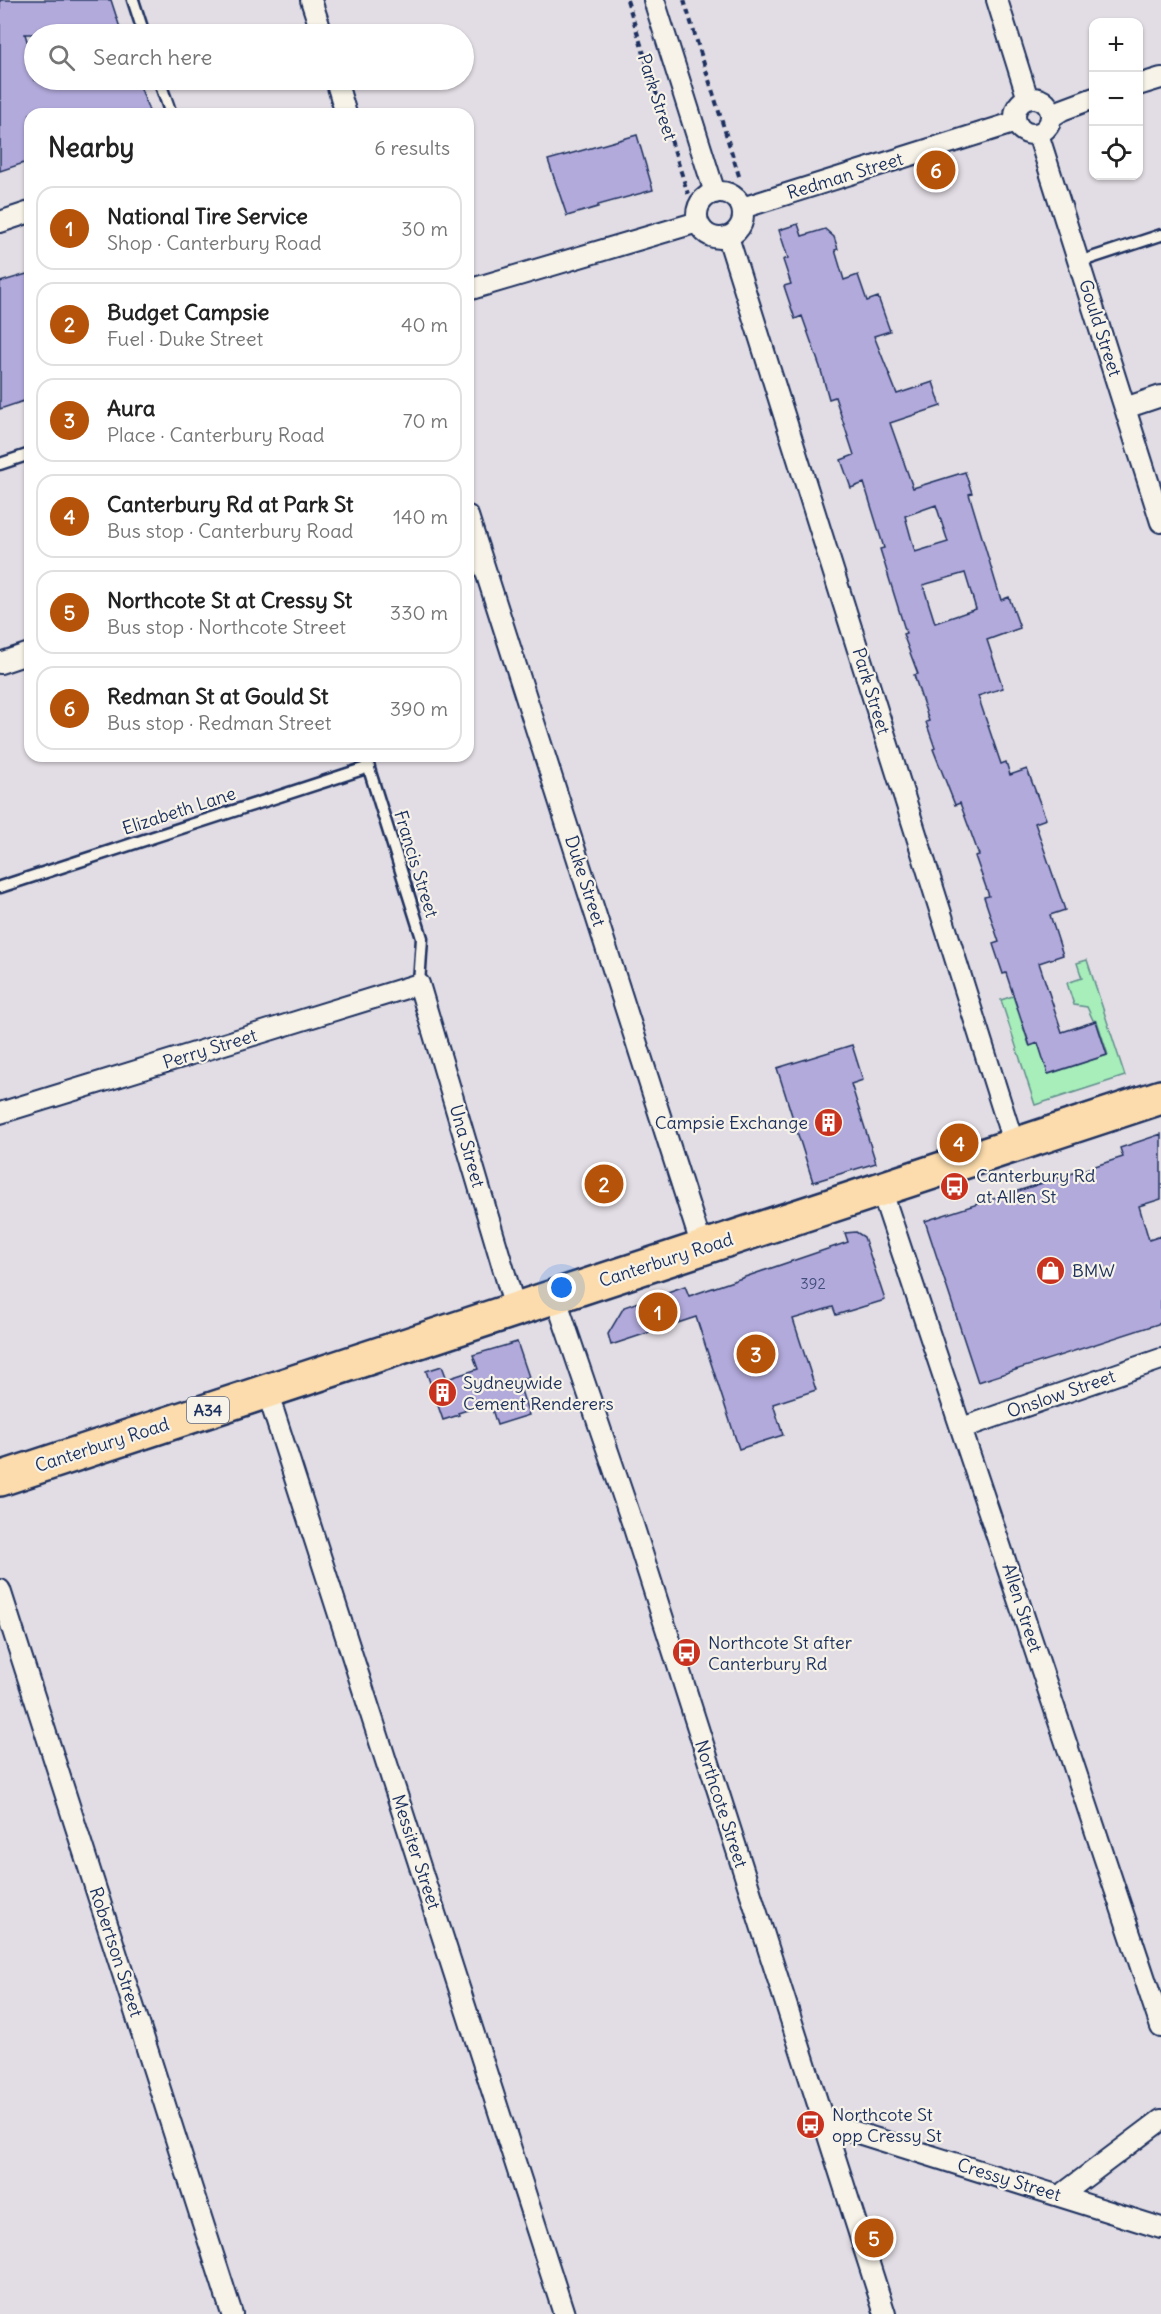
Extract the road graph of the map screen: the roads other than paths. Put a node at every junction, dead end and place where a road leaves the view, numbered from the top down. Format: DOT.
graph roads {
  1 [pos="133,0"];
  2 [pos="311,0"];
  3 [pos="654,0"];
  4 [pos="997,0"];
  5 [pos="141,24"];
  6 [pos="319,24"];
  7 [pos="1161,78"];
  8 [pos="1143,83"];
  9 [pos="163,90"];
  10 [pos="339,90"];
  11 [pos="1028,99"];
  12 [pos="1089,100"];
  13 [pos="169,108"];
  14 [pos="344,108"];
  15 [pos="1051,117"];
  16 [pos="1016,122"];
  17 [pos="1038,134"];
  18 [pos="715,193"];
  19 [pos="742,208"];
  20 [pos="24,214"];
  21 [pos="0,222"];
  22 [pos="699,222"];
  23 [pos="1161,235"];
  24 [pos="728,237"];
  25 [pos="1079,262"];
  26 [pos="474,288"];
  27 [pos="1161,396"];
  28 [pos="1125,408"];
  29 [pos="24,456"];
  30 [pos="0,464"];
  31 [pos="1161,522"];
  32 [pos="474,535"];
  33 [pos="24,655"];
  34 [pos="0,663"];
  35 [pos="367,762"];
  36 [pos="369,767"];
  37 [pos="0,887"];
  38 [pos="420,984"];
  39 [pos="1161,1097"];
  40 [pos="0,1113"];
  41 [pos="1014,1145"];
  42 [pos="881,1189"];
  43 [pos="702,1247"];
  44 [pos="555,1296"];
  45 [pos="515,1308"];
  46 [pos="1161,1359"];
  47 [pos="267,1391"];
  48 [pos="962,1428"];
  49 [pos="0,1479"];
  50 [pos="0,1590"];
  51 [pos="1161,2027"];
  52 [pos="1161,2120"];
  53 [pos="823,2121"];
  54 [pos="1060,2196"];
  55 [pos="1161,2228"];
  56 [pos="231,2314"];
  57 [pos="564,2314"];
  58 [pos="885,2314"];
  1 -- 5 [label="lane"];
  2 -- 6 [label="street"];
  3 -- 18 [label="street, Park Street"];
  4 -- 11 [label="street"];
  7 -- 8 [label="street"];
  9 -- 13 [label="lane"];
  10 -- 14 [label="street"];
  11 -- 15 [label="street"];
  11 -- 16 [label="street"];
  12 -- 15 [label="street"];
  15 -- 17 [label="street"];
  16 -- 17 [label="street"];
  16 -- 19 [label="street, Redman Street"];
  17 -- 25 [label="street, Gould Street"];
  18 -- 19 [label="street"];
  18 -- 22 [label="street"];
  19 -- 24 [label="street"];
  20 -- 21 [label="street"];
  22 -- 24 [label="street"];
  22 -- 26 [label="street"];
  23 -- 25 [label="lane"];
  24 -- 41 [label="street, Park Street"];
  25 -- 28 [label="street, Gould Street"];
  27 -- 28 [label="street"];
  28 -- 31 [label="street, Gould Street"];
  29 -- 30 [label="lane"];
  32 -- 43 [label="street, Duke Street"];
  33 -- 34 [label="street"];
  35 -- 36 [label="lane, Francis Street"];
  36 -- 37 [label="lane, Elizabeth Lane"];
  36 -- 38 [label="lane, Francis Street"];
  38 -- 40 [label="street, Perry Street"];
  38 -- 45 [label="street, Una Street"];
  39 -- 41 [label="highway, Canterbury Road / A34"];
  41 -- 42 [label="highway, Canterbury Road / A34"];
  42 -- 43 [label="highway, Canterbury Road / A34"];
  42 -- 48 [label="street, Allen Street"];
  43 -- 44 [label="highway, Canterbury Road / A34"];
  44 -- 45 [label="highway, Canterbury Road / A34"];
  44 -- 53 [label="street, Northcote Street"];
  45 -- 47 [label="highway, Canterbury Road / A34"];
  46 -- 48 [label="street, Onslow Street"];
  47 -- 49 [label="highway, Canterbury Road / A34"];
  47 -- 57 [label="street, Messiter Street"];
  48 -- 51 [label="street, Allen Street"];
  50 -- 56 [label="street, Robertson Street"];
  52 -- 54 [label="street"];
  53 -- 54 [label="street, Cressy Street"];
  53 -- 58 [label="street, Northcote Street"];
  54 -- 55 [label="street, Cressy Street"];
}
